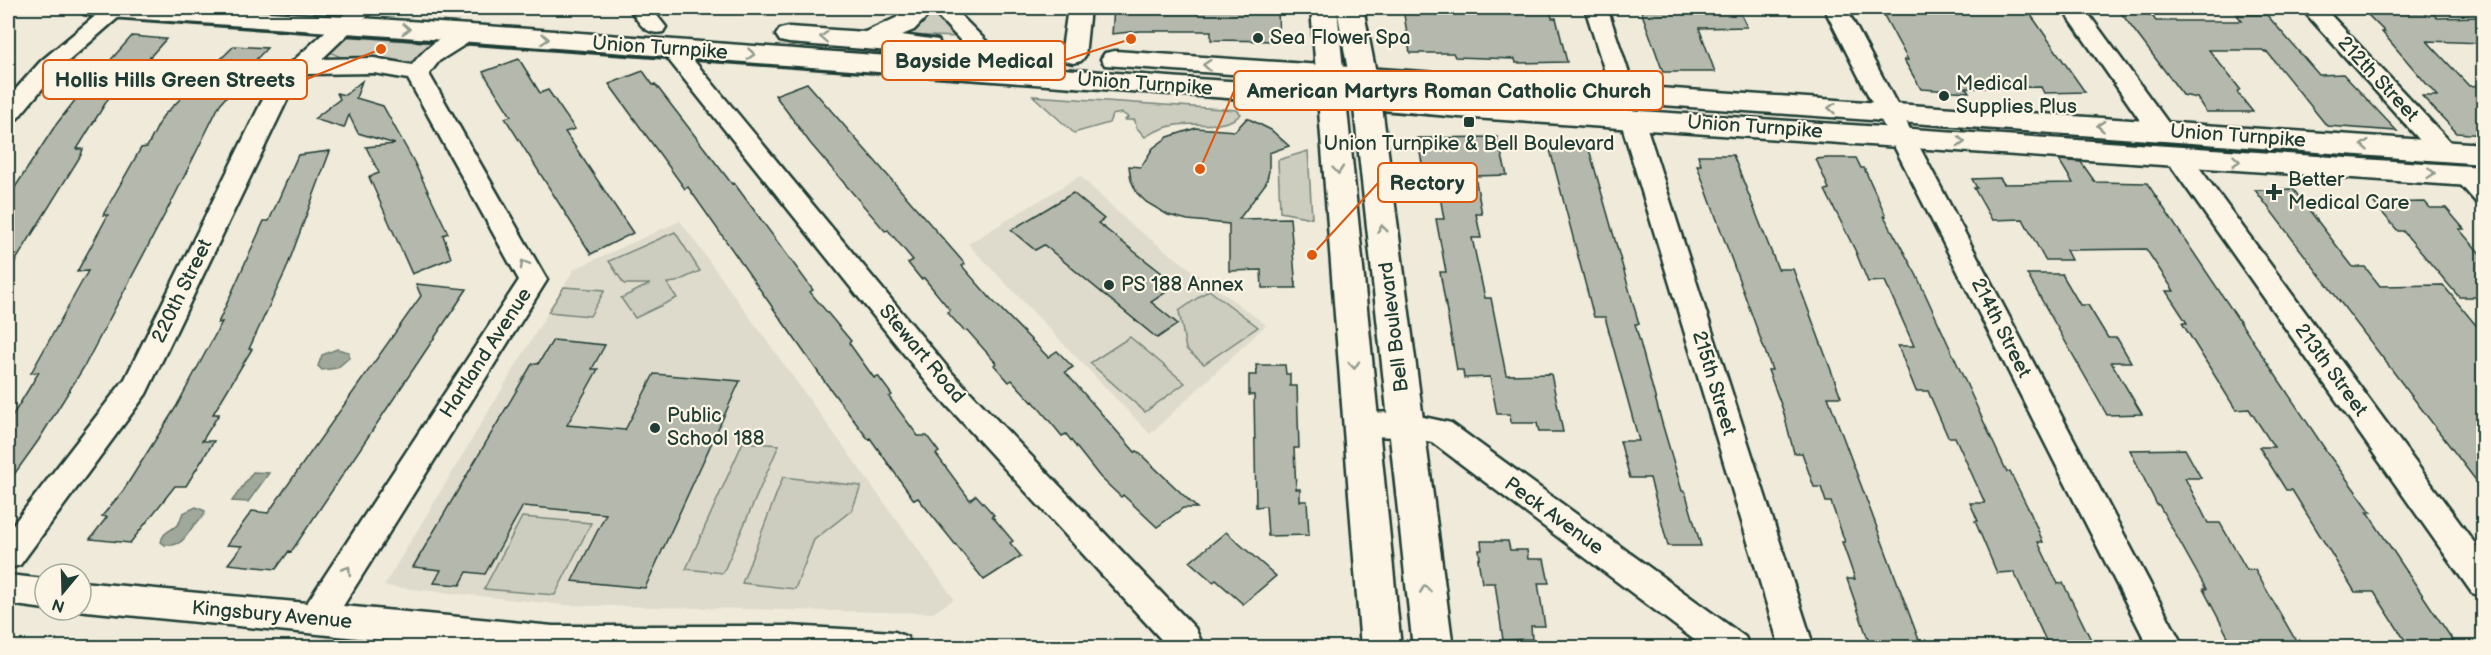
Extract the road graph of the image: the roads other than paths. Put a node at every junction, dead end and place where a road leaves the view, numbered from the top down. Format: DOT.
graph roads {
  1 [pos="105,8"];
  2 [pos="377,8"];
  3 [pos="922,8"];
  4 [pos="941,8"];
  5 [pos="1079,8"];
  6 [pos="1324,8"];
  7 [pos="1350,8"];
  8 [pos="1596,8"];
  9 [pos="1835,8"];
  10 [pos="2073,8"];
  11 [pos="2312,8"];
  12 [pos="356,16"];
  13 [pos="656,28"];
  14 [pos="466,34"];
  15 [pos="869,39"];
  16 [pos="982,50"];
  17 [pos="1072,56"];
  18 [pos="300,67"];
  19 [pos="417,74"];
  20 [pos="1330,84"];
  21 [pos="1365,87"];
  22 [pos="1628,106"];
  23 [pos="8,113"];
  24 [pos="1896,125"];
  25 [pos="2160,130"];
  26 [pos="2444,151"];
  27 [pos="2178,157"];
  28 [pos="2479,175"];
  29 [pos="1360,424"];
  30 [pos="1405,425"];
  31 [pos="8,555"];
  32 [pos="2484,584"];
  33 [pos="8,590"];
  34 [pos="33,593"];
  35 [pos="93,598"];
  36 [pos="316,620"];
  37 [pos="895,648"];
  38 [pos="1188,648"];
  39 [pos="1381,648"];
  40 [pos="1433,648"];
  41 [pos="1733,648"];
  42 [pos="1797,648"];
  43 [pos="2167,648"];
  1 -- 12 [label="main road, Union Turnpike"];
  1 -- 23 [label="street"];
  2 -- 13 [label="main road, Union Turnpike"];
  3 -- 15 [label="main road"];
  4 -- 16 [label="street"];
  5 -- 17 [label="street"];
  6 -- 20 [label="main road, Bell Boulevard"];
  7 -- 21 [label="main road, Bell Boulevard"];
  8 -- 22 [label="street, 215th Street"];
  9 -- 24 [label="street, 214th Street"];
  10 -- 25 [label="street"];
  11 -- 26 [label="street, 212th Street"];
  12 -- 14 [label="main road, Union Turnpike, one-way"];
  12 -- 18 [label="street, 220th Street"];
  14 -- 13 [label="main road, Union Turnpike, one-way"];
  15 -- 13 [label="main road, Union Turnpike, one-way"];
  13 -- 20 [label="main road, Union Turnpike, one-way"];
  13 -- 38 [label="street, Stewart Road"];
  14 -- 19 [label="street"];
  15 -- 16 [label="main road, Union Turnpike"];
  16 -- 17 [label="main road, Union Turnpike"];
  20 -- 17 [label="main road, Union Turnpike, one-way"];
  18 -- 19 [label="street"];
  18 -- 31 [label="street, 220th Street"];
  36 -- 19 [label="street, Hartland Avenue, one-way"];
  20 -- 21 [label="main road, Union Turnpike"];
  20 -- 29 [label="main road, Bell Boulevard, one-way"];
  21 -- 22 [label="main road, Union Turnpike"];
  30 -- 21 [label="main road, Bell Boulevard, one-way"];
  22 -- 24 [label="main road, Union Turnpike"];
  22 -- 42 [label="street, 215th Street"];
  25 -- 24 [label="main road, Union Turnpike, one-way"];
  24 -- 27 [label="main road, Union Turnpike, one-way"];
  24 -- 43 [label="street, 214th Street"];
  26 -- 25 [label="main road, Union Turnpike, one-way"];
  26 -- 28 [label="main road, Union Turnpike"];
  27 -- 28 [label="main road, Union Turnpike, one-way"];
  27 -- 32 [label="street, 213th Street"];
  29 -- 30 [label="street, Peck Avenue"];
  29 -- 39 [label="main road, Bell Boulevard"];
  40 -- 30 [label="main road, Bell Boulevard, one-way"];
  30 -- 41 [label="street, Peck Avenue"];
  33 -- 34 [label="street"];
  35 -- 36 [label="street, Kingsbury Avenue"];
  36 -- 37 [label="street, Kingsbury Avenue"];
}
